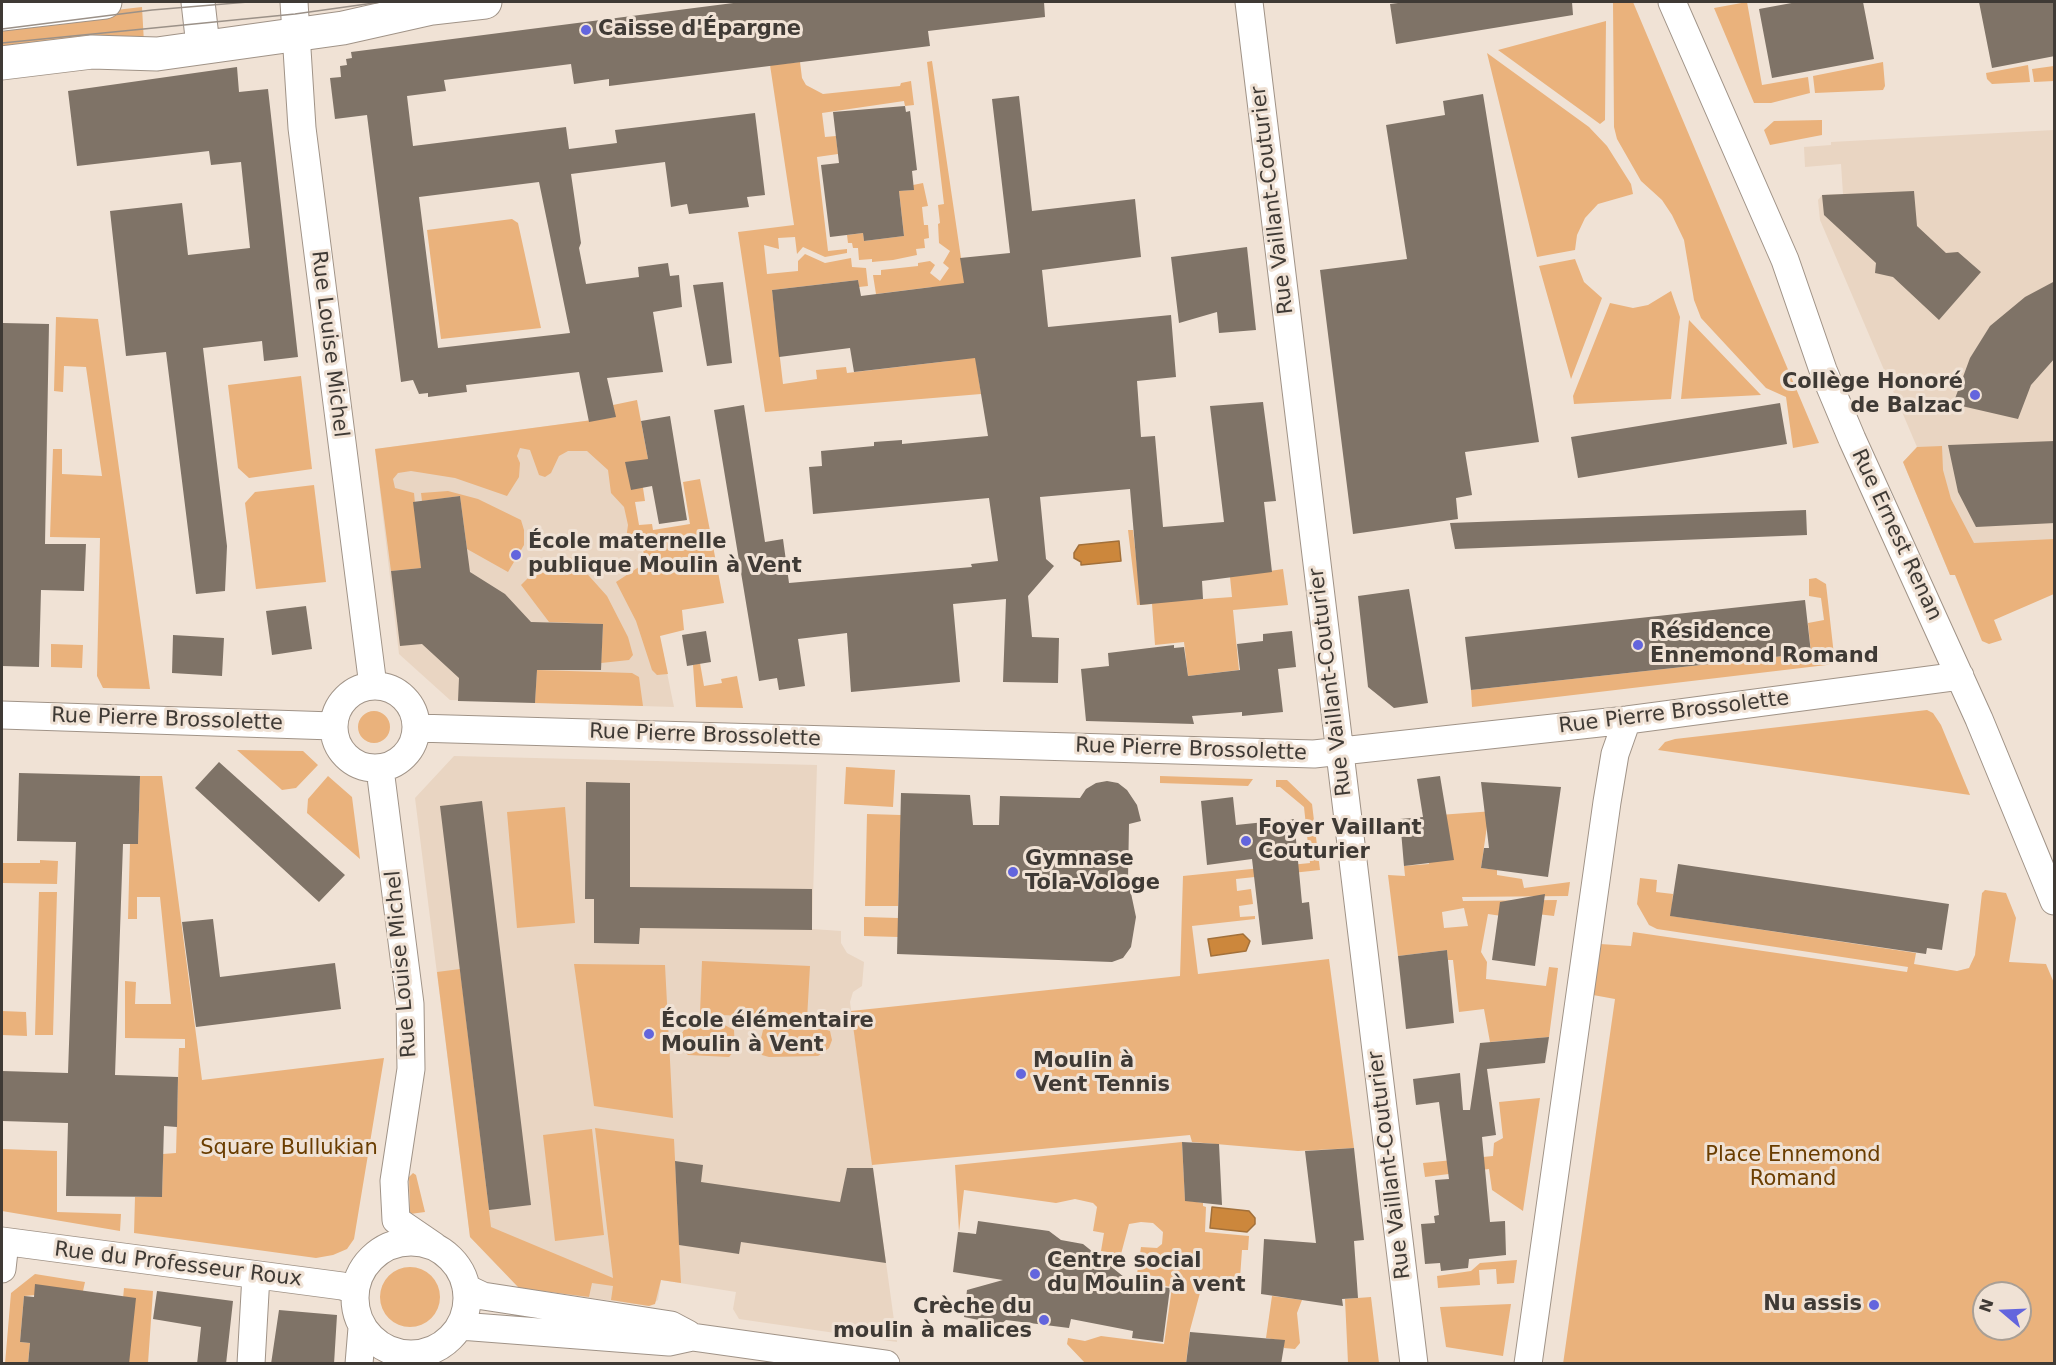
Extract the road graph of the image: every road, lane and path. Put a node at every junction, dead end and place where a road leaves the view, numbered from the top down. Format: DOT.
graph roads {
  1 [pos="105,2"];
  2 [pos="198,2"];
  3 [pos="294,2"];
  4 [pos="485,2"];
  5 [pos="1249,2"];
  6 [pos="1672,2"];
  7 [pos="2,14"];
  8 [pos="297,34"];
  9 [pos="203,46"];
  10 [pos="2,63"];
  11 [pos="1960,676"];
  12 [pos="373,686"];
  13 [pos="2,716"];
  14 [pos="1627,720"];
  15 [pos="333,726"];
  16 [pos="416,728"];
  17 [pos="1340,753"];
  18 [pos="380,769"];
  19 [pos="2055,901"];
  20 [pos="3,1241"];
  21 [pos="434,1246"];
  22 [pos="2,1269"];
  23 [pos="256,1275"];
  24 [pos="466,1288"];
  25 [pos="354,1290"];
  26 [pos="460,1326"];
  27 [pos="362,1328"];
  28 [pos="692,1336"];
  29 [pos="251,1364"];
  30 [pos="359,1364"];
  31 [pos="886,1364"];
  32 [pos="1414,1364"];
  33 [pos="1528,1364"];
  1 -- 7 [label="street"];
  2 -- 9 [label="street"];
  3 -- 8 [label="street, Rue Louise Michel"];
  4 -- 8 [label="street"];
  5 -- 17 [label="street, Rue Vaillant-Couturier"];
  6 -- 11 [label="street, Rue Ernest Renan"];
  8 -- 9 [label="street"];
  8 -- 12 [label="street, Rue Louise Michel"];
  9 -- 10 [label="street"];
  11 -- 14 [label="street, Rue Pierre Brossolette"];
  11 -- 19 [label="street, Rue Ernest Renan"];
  12 -- 15 [label="street"];
  12 -- 16 [label="street"];
  13 -- 15 [label="street, Rue Pierre Brossolette"];
  14 -- 17 [label="street, Rue Pierre Brossolette"];
  14 -- 33 [label="street"];
  15 -- 18 [label="street"];
  16 -- 17 [label="street, Rue Pierre Brossolette"];
  16 -- 18 [label="street"];
  17 -- 32 [label="street, Rue Vaillant-Couturier"];
  18 -- 21 [label="street, Rue Louise Michel"];
  20 -- 22 [label="street"];
  20 -- 23 [label="street, Rue du Professeur Roux"];
  21 -- 24 [label="street"];
  21 -- 25 [label="street"];
  23 -- 25 [label="street, Rue du Professeur Roux"];
  23 -- 29 [label="street"];
  24 -- 26 [label="street"];
  24 -- 28 [label="street"];
  25 -- 27 [label="street"];
  26 -- 27 [label="street"];
  26 -- 28 [label="street"];
  27 -- 30 [label="street"];
  28 -- 31 [label="street"];
}
